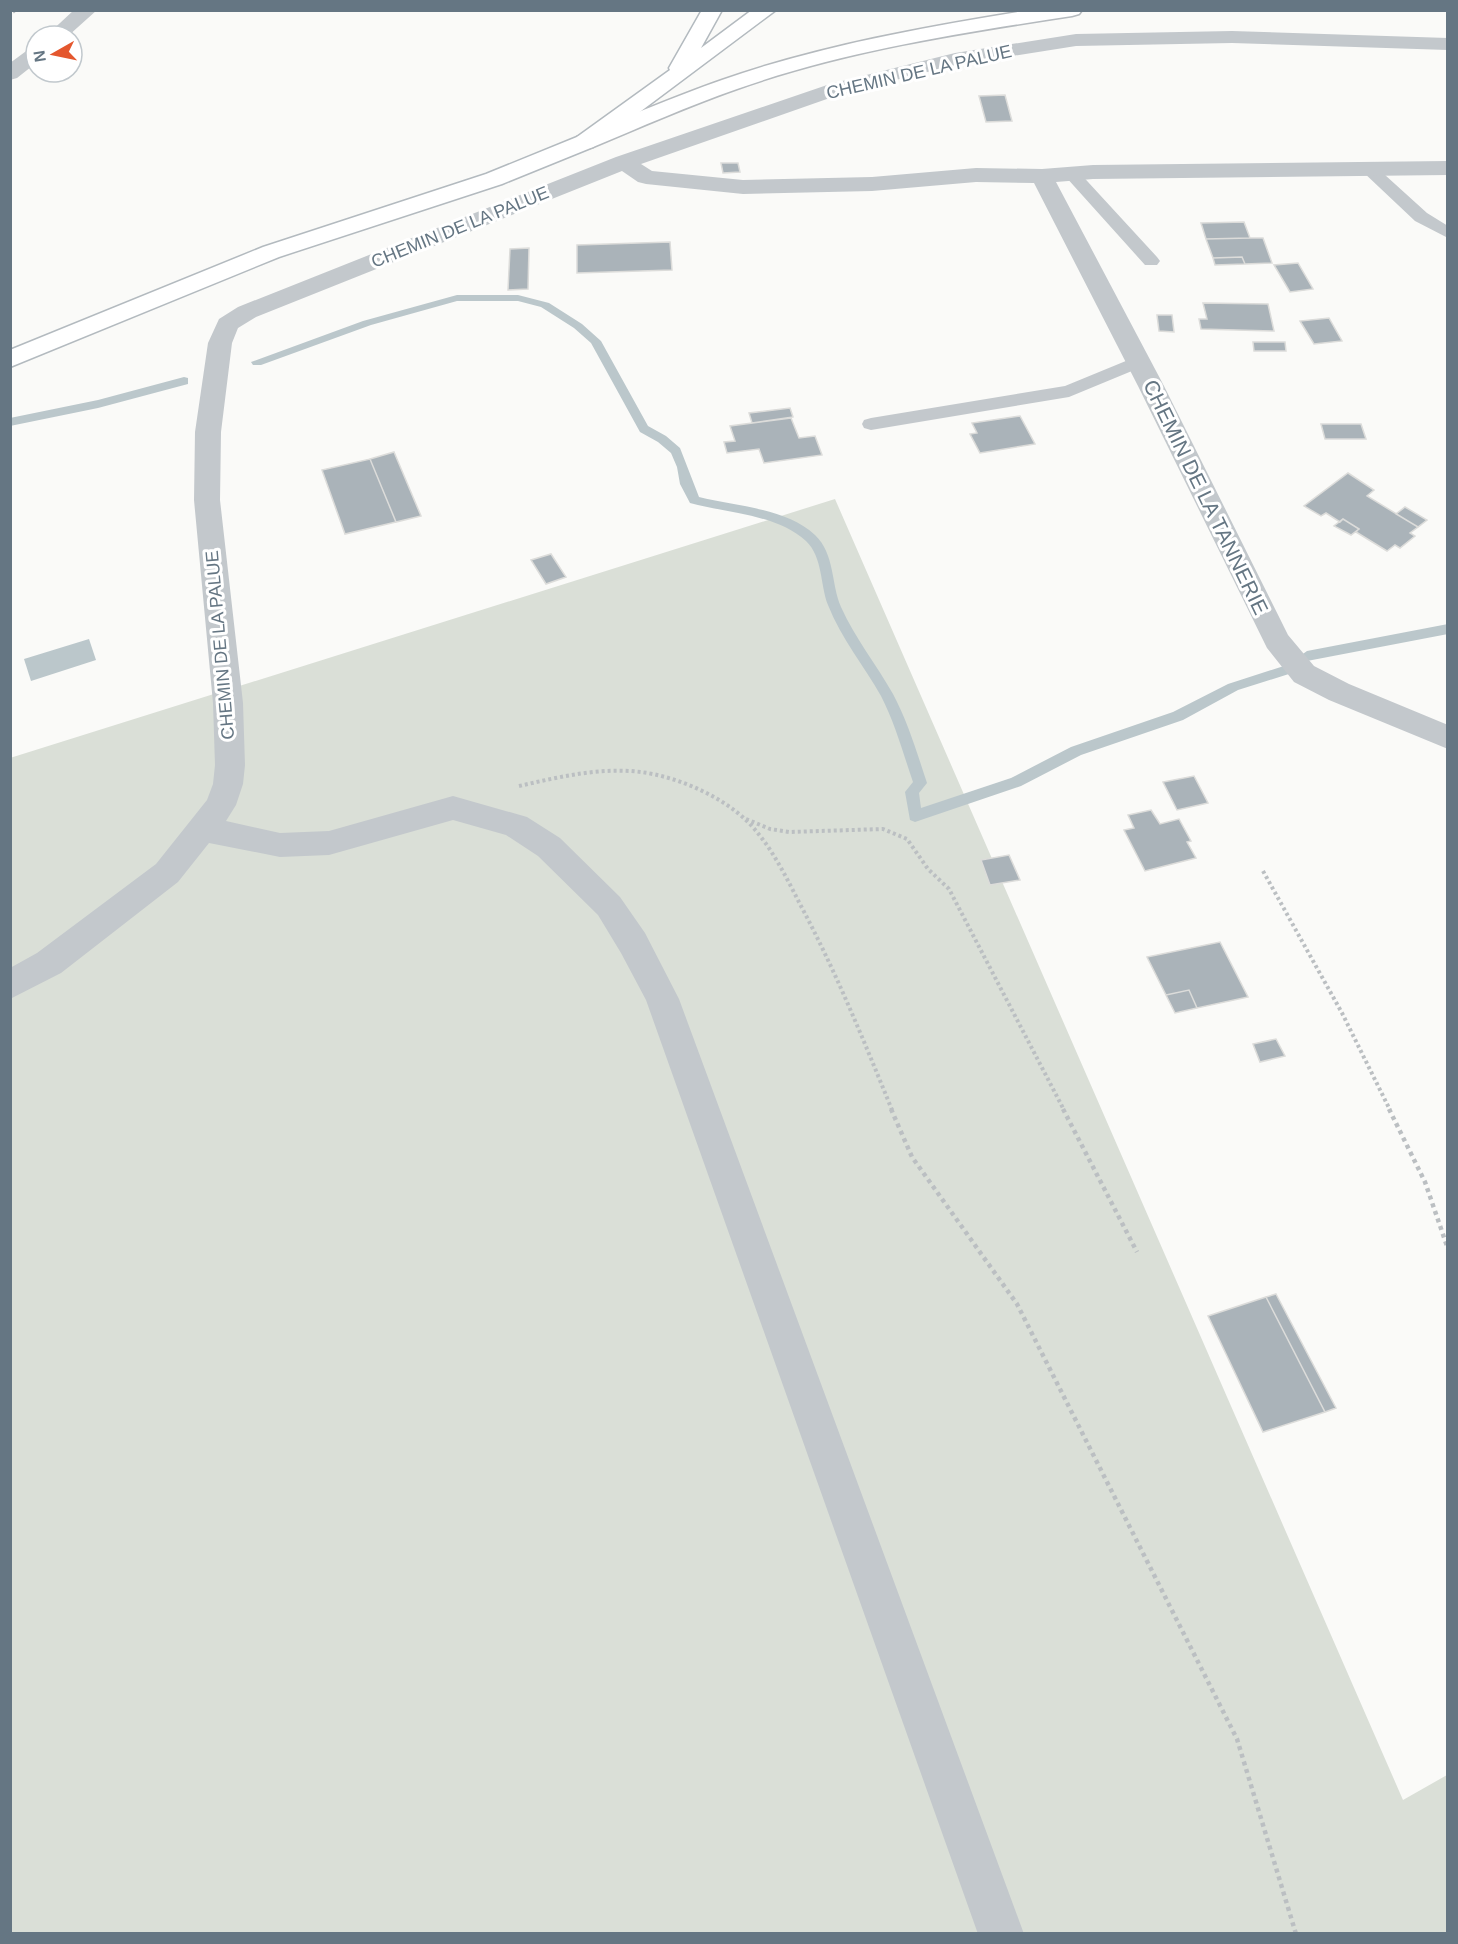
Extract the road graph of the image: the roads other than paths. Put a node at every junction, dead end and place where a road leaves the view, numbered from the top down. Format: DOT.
graph roads {
  1 [pos="87,10"];
  2 [pos="712,10"];
  3 [pos="766,10"];
  4 [pos="1072,10"];
  5 [pos="70,24"];
  6 [pos="1448,44"];
  7 [pos="24,63"];
  8 [pos="10,74"];
  9 [pos="675,75"];
  10 [pos="585,141"];
  11 [pos="624,162"];
  12 [pos="1368,168"];
  13 [pos="1448,168"];
  14 [pos="1071,173"];
  15 [pos="1042,176"];
  16 [pos="1448,233"];
  17 [pos="1151,261"];
  18 [pos="10,359"];
  19 [pos="1138,362"];
  20 [pos="871,424"];
  21 [pos="1448,738"];
  22 [pos="203,829"];
  23 [pos="10,985"];
  24 [pos="1001,1934"];
  1 -- 5 [label="street"];
  2 -- 9 [label="main road"];
  3 -- 9 [label="main road"];
  4 -- 10 [label="main road"];
  6 -- 11 [label="street, CHEMIN DE LA PALUE"];
  7 -- 8 [label="street"];
  9 -- 10 [label="main road"];
  10 -- 18 [label="main road"];
  11 -- 15 [label="street"];
  11 -- 22 [label="street, CHEMIN DE LA PALUE"];
  12 -- 13 [label="street"];
  12 -- 14 [label="street"];
  12 -- 16 [label="lane"];
  14 -- 15 [label="street"];
  14 -- 17 [label="lane"];
  15 -- 19 [label="street, CHEMIN DE LA TANNERIE"];
  19 -- 20 [label="lane"];
  19 -- 21 [label="street, CHEMIN DE LA TANNERIE"];
  22 -- 23 [label="street, CHEMIN DE LA PALUE"];
  22 -- 24 [label="street"];
}
